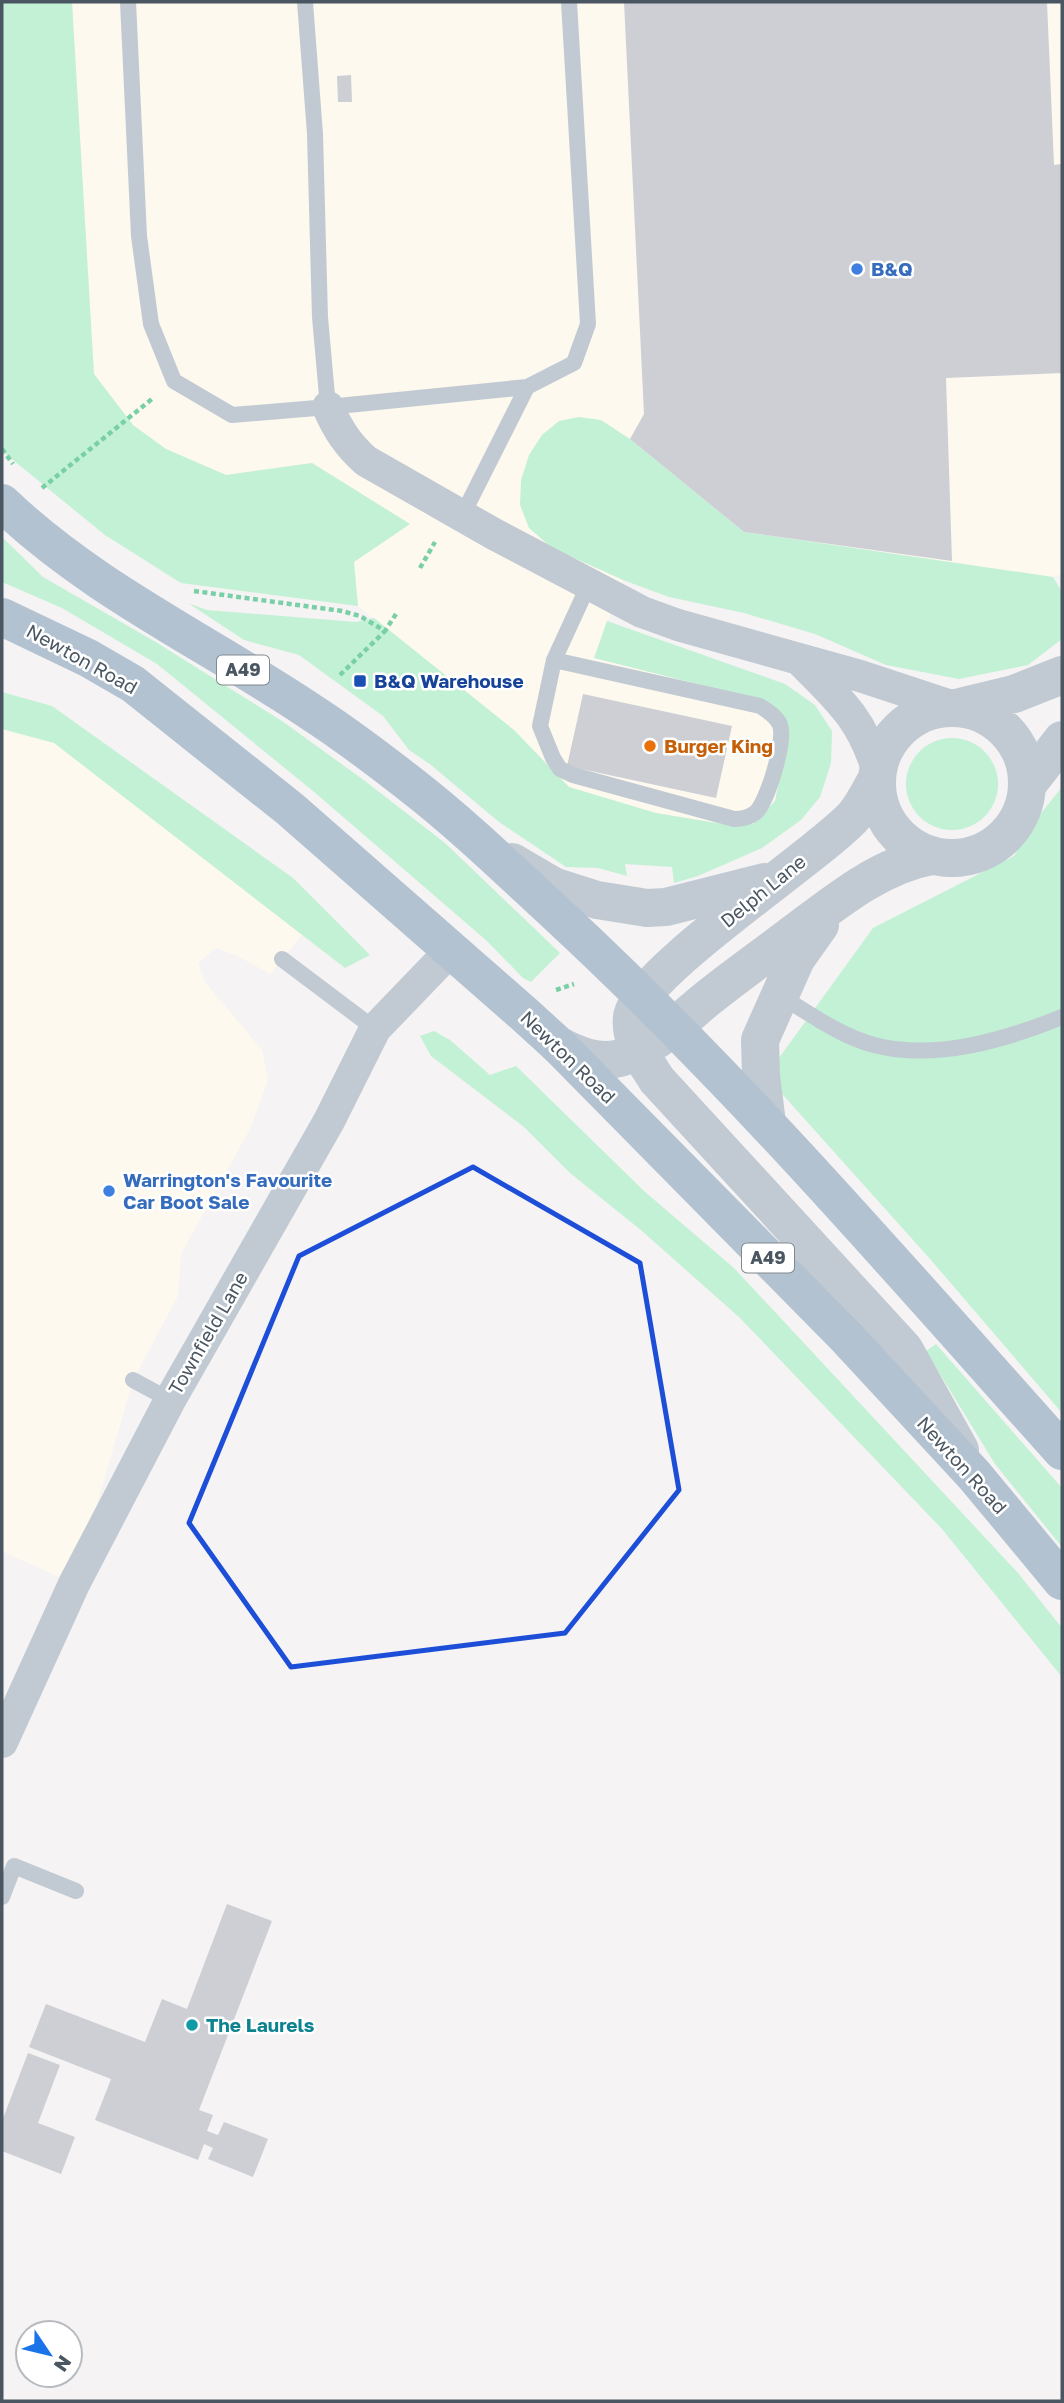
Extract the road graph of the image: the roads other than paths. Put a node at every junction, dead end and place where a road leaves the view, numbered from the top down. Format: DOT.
graph roads {
  1 [pos="128,2"];
  2 [pos="305,2"];
  3 [pos="569,2"];
  4 [pos="527,387"];
  5 [pos="328,407"];
  6 [pos="19,498"];
  7 [pos="462,516"];
  8 [pos="589,584"];
  9 [pos="2,617"];
  10 [pos="554,660"];
  11 [pos="800,660"];
  12 [pos="1062,675"];
  13 [pos="956,707"];
  14 [pos="1062,740"];
  15 [pos="876,774"];
  16 [pos="1028,784"];
  17 [pos="481,843"];
  18 [pos="931,856"];
  19 [pos="779,879"];
  20 [pos="835,903"];
  21 [pos="452,949"];
  22 [pos="282,959"];
  23 [pos="643,995"];
  24 [pos="779,995"];
  25 [pos="1062,1017"];
  26 [pos="673,1026"];
  27 [pos="375,1029"];
  28 [pos="558,1045"];
  29 [pos="639,1049"];
  30 [pos="767,1123"];
  31 [pos="133,1380"];
  32 [pos="170,1400"];
  33 [pos="1062,1451"];
  34 [pos="974,1475"];
  35 [pos="1062,1581"];
  36 [pos="2,1742"];
  37 [pos="76,1891"];
  38 [pos="2,1897"];
  1 -- 5 [label="lane"];
  2 -- 5 [label="lane"];
  3 -- 4 [label="lane"];
  4 -- 5 [label="lane"];
  4 -- 7 [label="lane"];
  5 -- 7 [label="street"];
  6 -- 17 [label="main road, A49"];
  7 -- 8 [label="street"];
  8 -- 10 [label="lane"];
  8 -- 11 [label="street"];
  9 -- 21 [label="main road, Newton Road / A49"];
  10 -- 10 [label="lane"];
  11 -- 13 [label="street"];
  11 -- 15 [label="street"];
  12 -- 13 [label="street"];
  13 -- 15 [label="street"];
  13 -- 16 [label="street"];
  14 -- 16 [label="street"];
  15 -- 18 [label="street"];
  15 -- 19 [label="street, Delph Lane"];
  16 -- 18 [label="street"];
  17 -- 19 [label="street"];
  17 -- 23 [label="main road, A49"];
  18 -- 20 [label="street"];
  19 -- 23 [label="street, Delph Lane"];
  20 -- 24 [label="street"];
  20 -- 26 [label="street"];
  21 -- 27 [label="street, Townfield Lane"];
  21 -- 28 [label="main road, Newton Road / A49"];
  22 -- 27 [label="lane"];
  23 -- 26 [label="main road, A49"];
  23 -- 29 [label="street"];
  24 -- 25 [label="lane"];
  24 -- 30 [label="street"];
  26 -- 29 [label="street"];
  26 -- 30 [label="main road, A49"];
  27 -- 32 [label="street, Townfield Lane"];
  28 -- 29 [label="street"];
  28 -- 34 [label="main road, Newton Road / A49"];
  29 -- 34 [label="street"];
  30 -- 33 [label="main road, A49"];
  31 -- 32 [label="lane"];
  32 -- 36 [label="street, Townfield Lane"];
  34 -- 35 [label="main road, Newton Road / A49"];
  37 -- 38 [label="lane"];
}
